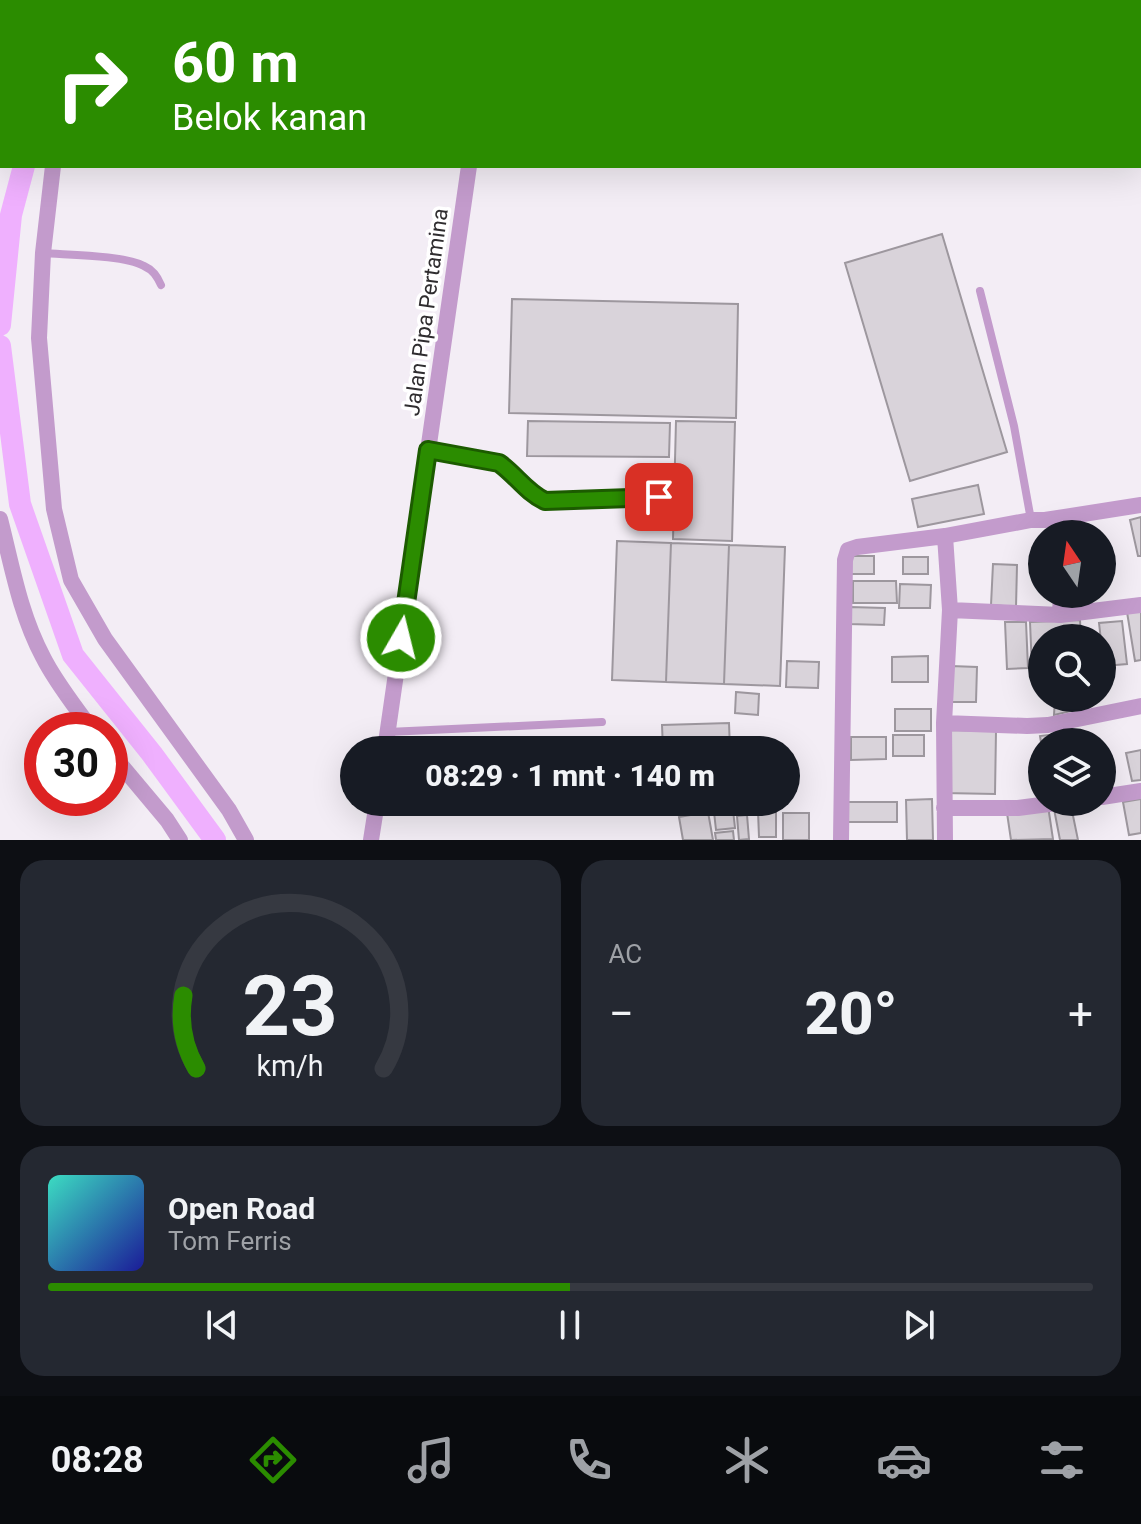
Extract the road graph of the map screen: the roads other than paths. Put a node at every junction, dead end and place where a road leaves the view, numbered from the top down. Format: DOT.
graph roads {
  1 [pos="53,168"];
  2 [pos="469,168"];
  3 [pos="43,253"];
  4 [pos="161,285"];
  5 [pos="980,291"];
  6 [pos="428,450"];
  7 [pos="659,497"];
  8 [pos="1141,505"];
  9 [pos="0,519"];
  10 [pos="1031,520"];
  11 [pos="1045,520"];
  12 [pos="1028,521"];
  13 [pos="945,536"];
  14 [pos="3,546"];
  15 [pos="1141,605"];
  16 [pos="1060,608"];
  17 [pos="950,610"];
  18 [pos="1060,615"];
  19 [pos="1141,706"];
  20 [pos="79,712"];
  21 [pos="602,722"];
  22 [pos="944,723"];
  23 [pos="387,732"];
  24 [pos="387,736"];
  25 [pos="128,773"];
  26 [pos="1141,791"];
  27 [pos="1116,795"];
  28 [pos="1028,807"];
  29 [pos="944,808"];
  30 [pos="375,816"];
  31 [pos="180,840"];
  32 [pos="246,840"];
  33 [pos="371,840"];
  34 [pos="841,840"];
  35 [pos="945,840"];
  1 -- 3 [label="street"];
  2 -- 6 [label="street, Jalan Pipa Pertamina"];
  3 -- 4 [label="lane"];
  3 -- 32 [label="street"];
  5 -- 10 [label="lane"];
  6 -- 7 [label="lane"];
  6 -- 23 [label="street, Jalan Pipa Pertamina"];
  8 -- 11 [label="street"];
  9 -- 14 [label="street"];
  12 -- 13 [label="street"];
  13 -- 17 [label="street"];
  13 -- 34 [label="street"];
  14 -- 20 [label="street"];
  15 -- 18 [label="street"];
  16 -- 18 [label="street"];
  17 -- 18 [label="street"];
  17 -- 22 [label="street"];
  19 -- 22 [label="street"];
  21 -- 23 [label="lane"];
  22 -- 29 [label="street"];
  23 -- 24 [label="street, Jalan Pipa Pertamina"];
  25 -- 31 [label="street"];
  26 -- 27 [label="street"];
  28 -- 29 [label="street"];
  29 -- 35 [label="street"];
  30 -- 33 [label="street"];
}
